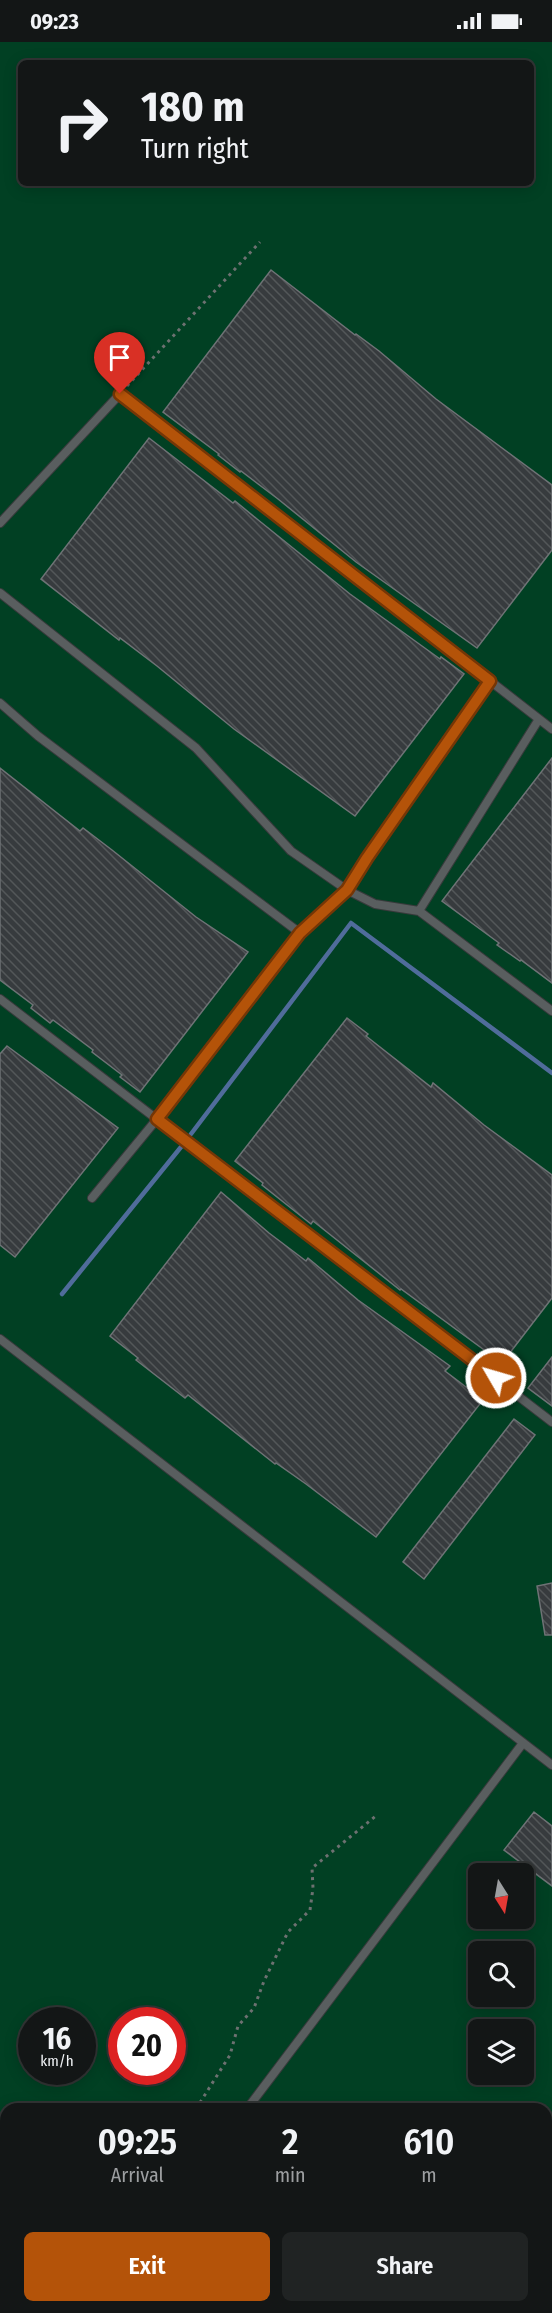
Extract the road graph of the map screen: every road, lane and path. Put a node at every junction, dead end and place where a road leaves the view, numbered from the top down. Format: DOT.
graph roads {
  1 [pos="260,242"];
  2 [pos="120,394"];
  3 [pos="0,523"];
  4 [pos="0,593"];
  5 [pos="490,681"];
  6 [pos="0,704"];
  7 [pos="539,719"];
  8 [pos="552,729"];
  9 [pos="347,890"];
  10 [pos="419,911"];
  11 [pos="300,933"];
  12 [pos="0,999"];
  13 [pos="552,1011"];
  14 [pos="157,1119"];
  15 [pos="92,1198"];
  16 [pos="0,1339"];
  17 [pos="552,1422"];
  18 [pos="523,1743"];
  19 [pos="552,1765"];
  20 [pos="377,1815"];
  21 [pos="200,2103"];
  22 [pos="252,2103"];
  1 -- 2 [label="path"];
  2 -- 3 [label="lane"];
  2 -- 5 [label="lane"];
  4 -- 9 [label="lane"];
  5 -- 7 [label="lane"];
  5 -- 9 [label="lane"];
  6 -- 11 [label="lane"];
  7 -- 8 [label="lane"];
  7 -- 10 [label="lane"];
  9 -- 10 [label="lane"];
  9 -- 11 [label="lane"];
  10 -- 13 [label="lane"];
  11 -- 14 [label="lane"];
  12 -- 14 [label="lane"];
  14 -- 15 [label="lane"];
  14 -- 17 [label="lane"];
  16 -- 18 [label="lane"];
  18 -- 19 [label="lane"];
  18 -- 22 [label="lane"];
  20 -- 21 [label="path"];
}
